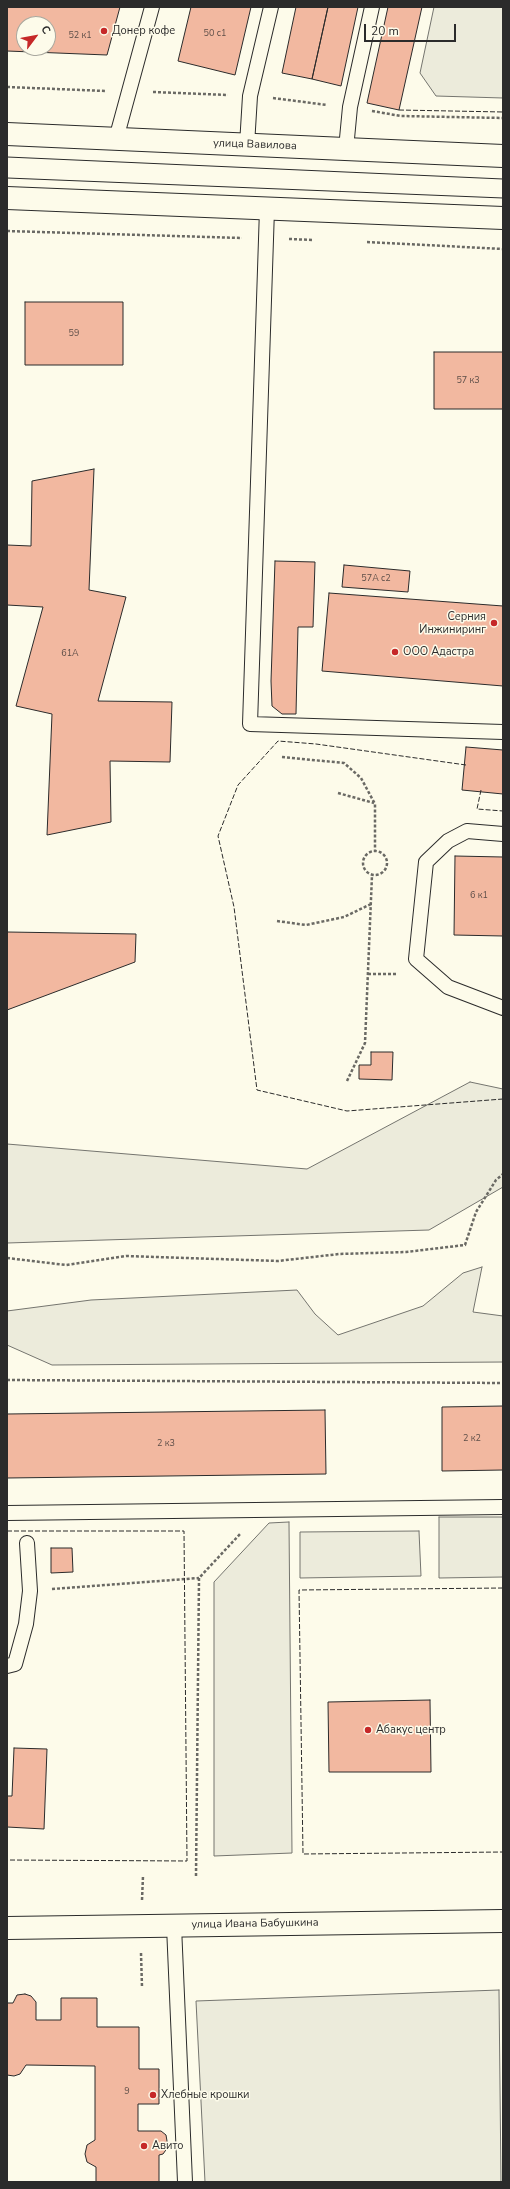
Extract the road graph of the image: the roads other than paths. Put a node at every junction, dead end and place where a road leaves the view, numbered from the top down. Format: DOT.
graph roads {
  1 [pos="152,7"];
  2 [pos="271,7"];
  3 [pos="372,7"];
  4 [pos="7,134"];
  5 [pos="116,139"];
  6 [pos="247,145"];
  7 [pos="346,149"];
  8 [pos="503,156"];
  9 [pos="7,198"];
  10 [pos="267,209"];
  11 [pos="503,218"];
  12 [pos="503,732"];
  13 [pos="503,834"];
  14 [pos="503,1008"];
  15 [pos="503,1507"];
  16 [pos="7,1513"];
  17 [pos="27,1544"];
  18 [pos="7,1666"];
  19 [pos="503,1921"];
  20 [pos="174,1926"];
  21 [pos="7,1928"];
  22 [pos="185,2182"];
  1 -- 5 [label="lane"];
  2 -- 6 [label="lane"];
  3 -- 7 [label="lane"];
  4 -- 5 [label="main road, улица Вавилова"];
  5 -- 6 [label="main road, улица Вавилова"];
  6 -- 7 [label="main road, улица Вавилова"];
  7 -- 8 [label="main road, улица Вавилова"];
  9 -- 10 [label="main road"];
  10 -- 11 [label="main road"];
  10 -- 12 [label="lane"];
  13 -- 14 [label="lane"];
  15 -- 16 [label="lane"];
  17 -- 18 [label="lane"];
  19 -- 20 [label="main road, улица Ивана Бабушкина"];
  20 -- 21 [label="main road, улица Ивана Бабушкина"];
  20 -- 22 [label="lane"];
}
